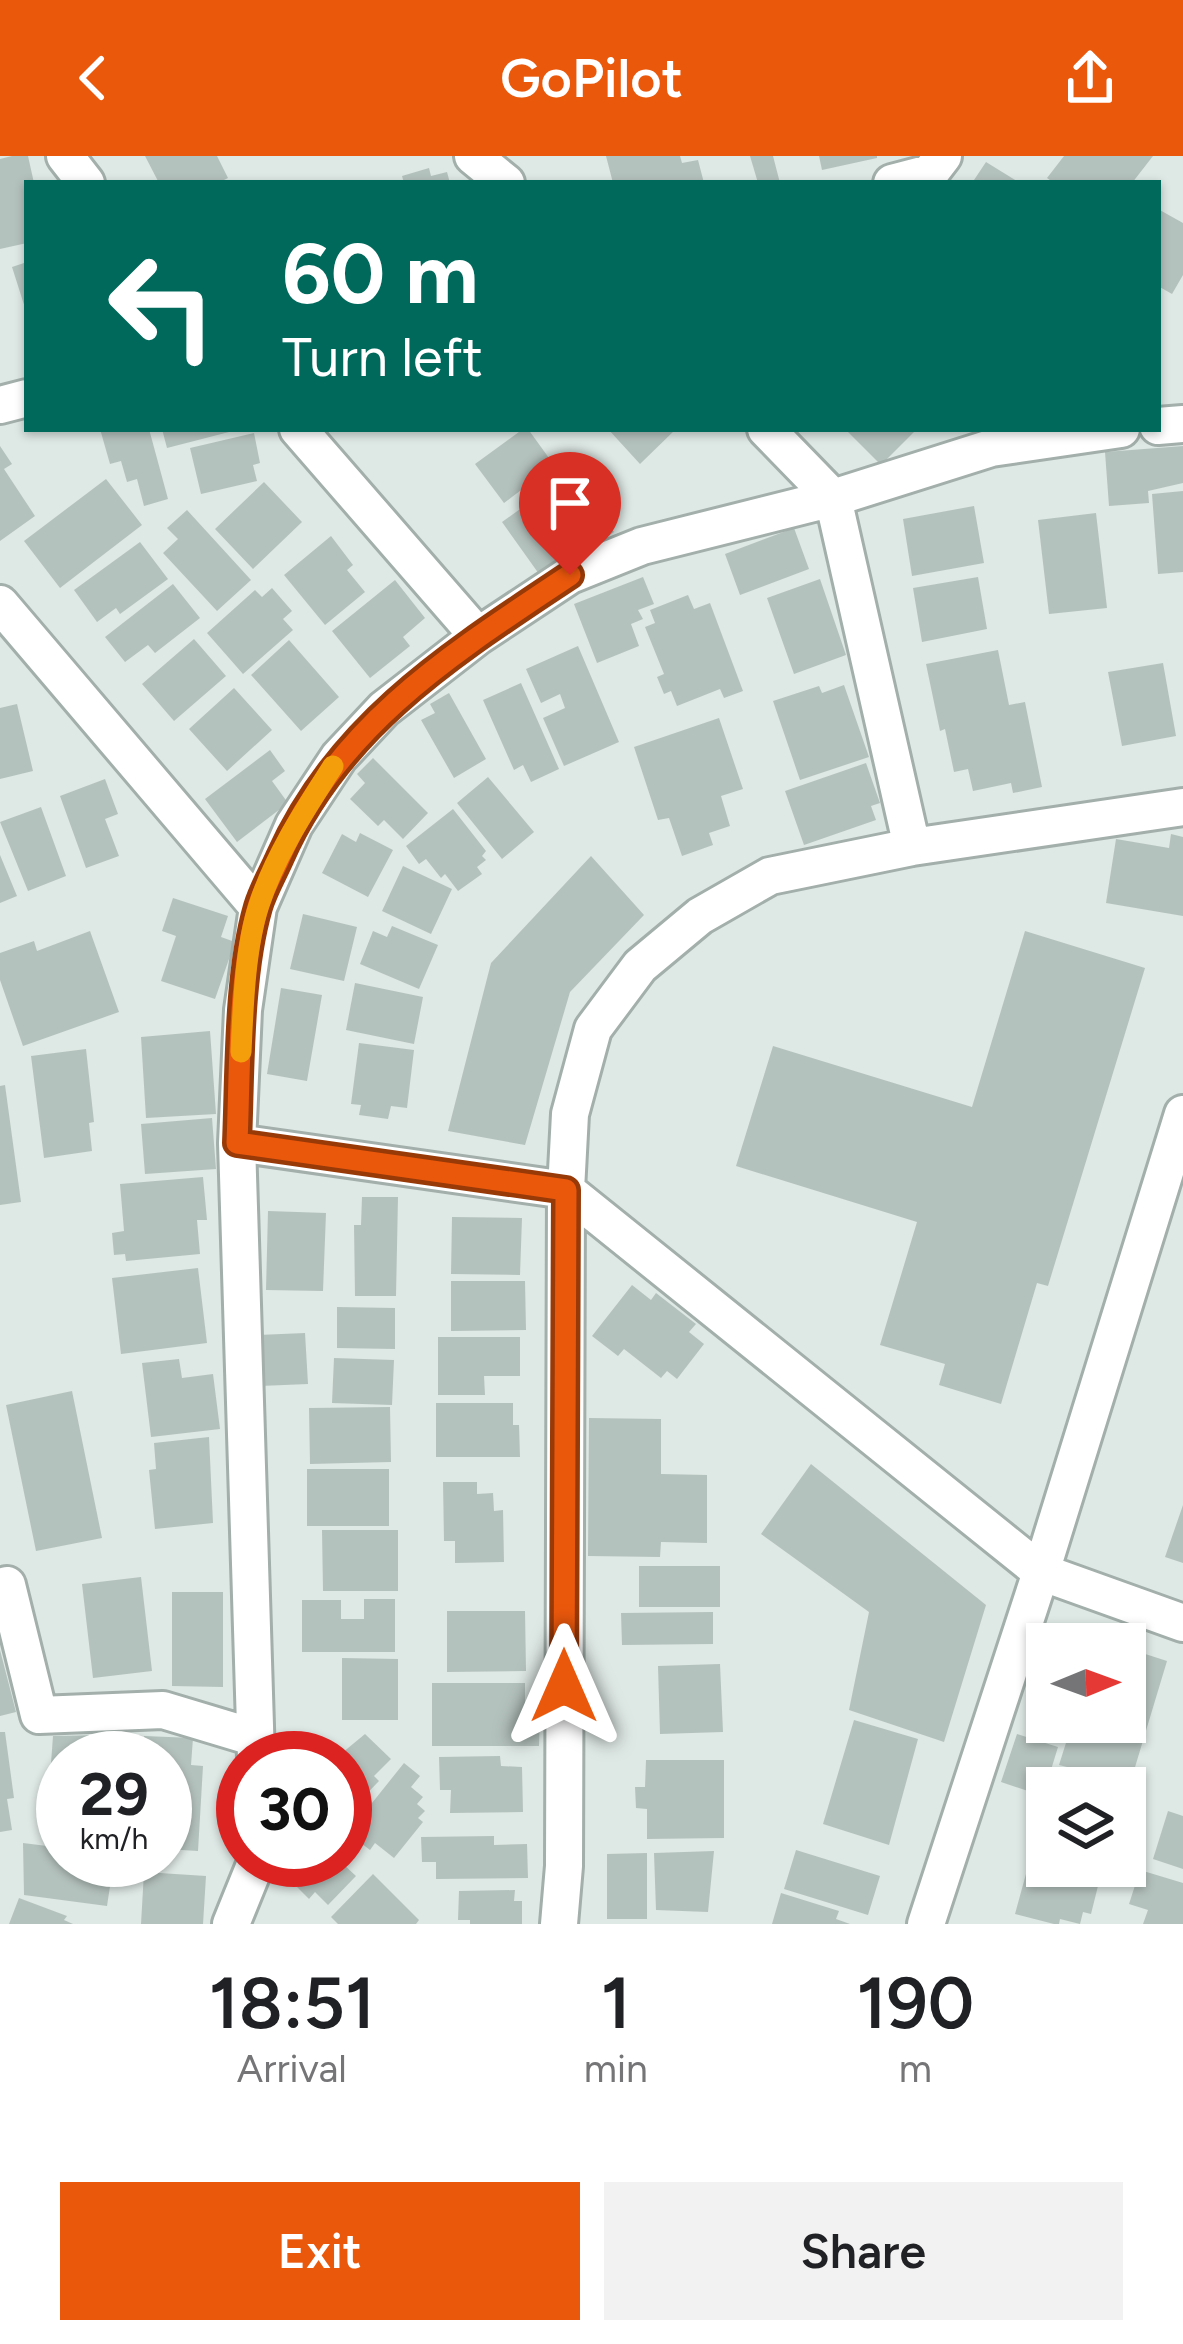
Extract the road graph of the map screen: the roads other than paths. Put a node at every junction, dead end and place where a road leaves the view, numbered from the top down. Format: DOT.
graph roads {
  1 [pos="65,156"];
  2 [pos="473,156"];
  3 [pos="943,156"];
  4 [pos="84,180"];
  5 [pos="502,180"];
  6 [pos="903,180"];
  7 [pos="301,432"];
  8 [pos="769,432"];
  9 [pos="1101,432"];
  10 [pos="833,498"];
  11 [pos="0,604"];
  12 [pos="478,636"];
  13 [pos="1183,807"];
  14 [pos="912,847"];
  15 [pos="258,907"];
  16 [pos="1183,1114"];
  17 [pos="237,1143"];
  18 [pos="566,1190"];
  19 [pos="1041,1572"];
  20 [pos="0,1587"];
  21 [pos="1183,1623"];
  22 [pos="255,1731"];
  23 [pos="216,1732"];
  24 [pos="246,1887"];
  25 [pos="231,1924"];
  26 [pos="560,1924"];
  27 [pos="926,1924"];
  1 -- 4 [label="street"];
  2 -- 5 [label="street"];
  3 -- 6 [label="street"];
  7 -- 12 [label="street"];
  8 -- 10 [label="street"];
  9 -- 10 [label="street"];
  10 -- 12 [label="street"];
  10 -- 14 [label="street"];
  11 -- 15 [label="street"];
  12 -- 15 [label="street"];
  13 -- 14 [label="street"];
  14 -- 18 [label="street"];
  15 -- 17 [label="street"];
  16 -- 19 [label="street"];
  17 -- 18 [label="street"];
  17 -- 22 [label="street"];
  18 -- 19 [label="street"];
  18 -- 26 [label="street"];
  19 -- 21 [label="street"];
  19 -- 27 [label="street"];
  20 -- 23 [label="street"];
  24 -- 25 [label="street"];
}
